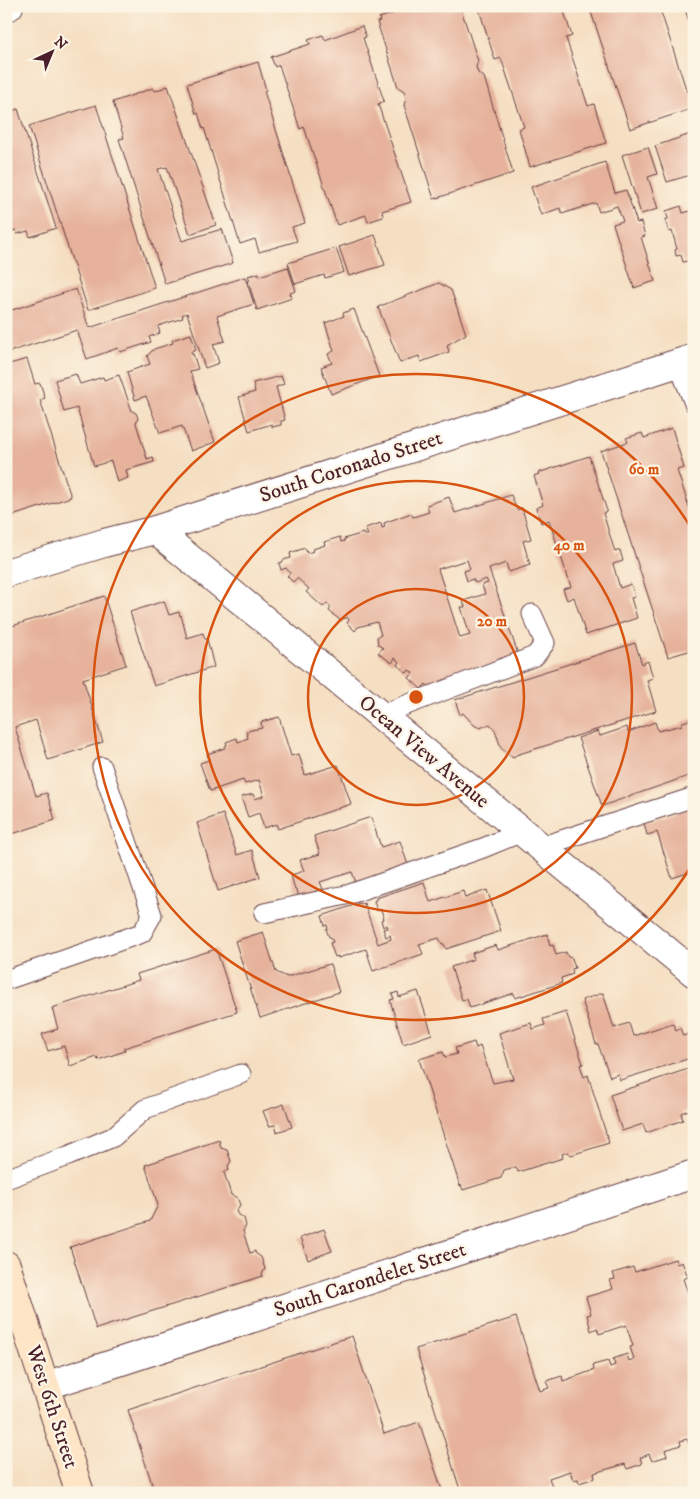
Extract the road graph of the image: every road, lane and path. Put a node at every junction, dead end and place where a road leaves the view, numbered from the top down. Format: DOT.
graph roads {
  1 [pos="686,361"];
  2 [pos="694,403"];
  3 [pos="155,530"];
  4 [pos="6,573"];
  5 [pos="532,614"];
  6 [pos="380,715"];
  7 [pos="102,768"];
  8 [pos="694,797"];
  9 [pos="531,840"];
  10 [pos="264,913"];
  11 [pos="694,974"];
  12 [pos="6,980"];
  13 [pos="241,1074"];
  14 [pos="694,1174"];
  15 [pos="6,1179"];
  16 [pos="6,1265"];
  17 [pos="45,1386"];
  18 [pos="80,1493"];
  1 -- 2 [label="lane"];
  1 -- 3 [label="street, South Coronado Street"];
  3 -- 4 [label="street, South Coronado Street"];
  3 -- 6 [label="street, Ocean View Avenue"];
  5 -- 6 [label="lane"];
  6 -- 9 [label="street, Ocean View Avenue"];
  7 -- 12 [label="lane"];
  8 -- 9 [label="lane"];
  9 -- 10 [label="lane"];
  9 -- 11 [label="street, Ocean View Avenue"];
  13 -- 15 [label="lane"];
  14 -- 17 [label="street, South Carondelet Street"];
  16 -- 17 [label="main road, West 6th Street"];
  17 -- 18 [label="main road, West 6th Street"];
}
